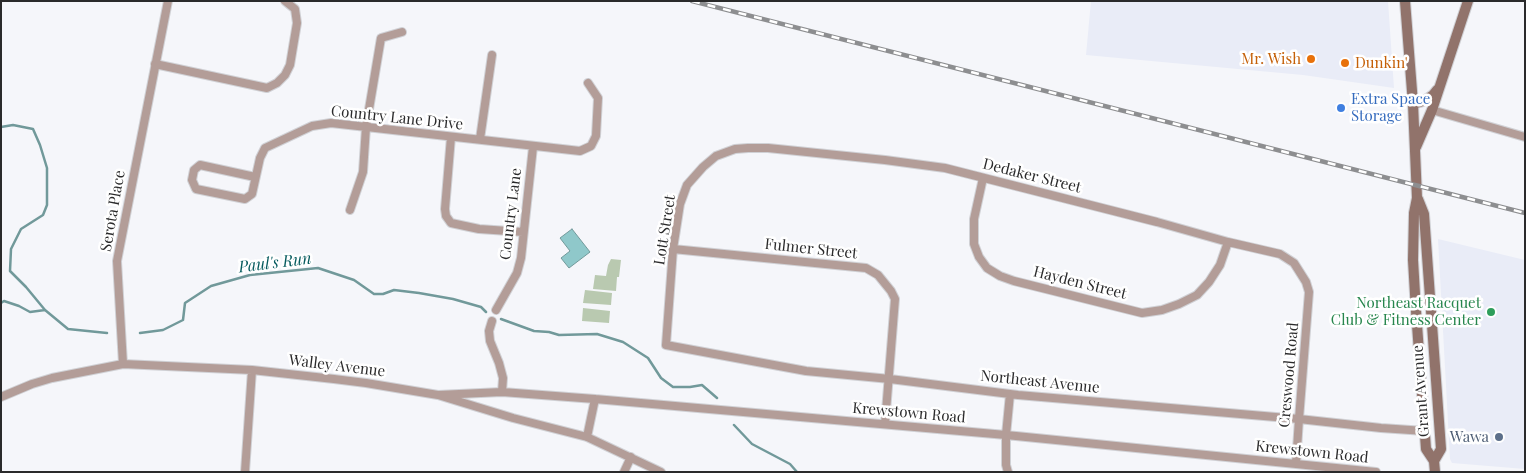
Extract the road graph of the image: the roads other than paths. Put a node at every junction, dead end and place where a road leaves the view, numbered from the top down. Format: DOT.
graph roads {
  1 [pos="168,1"];
  2 [pos="285,1"];
  3 [pos="1405,1"];
  4 [pos="1468,1"];
  5 [pos="402,32"];
  6 [pos="492,55"];
  7 [pos="155,64"];
  8 [pos="588,83"];
  9 [pos="1440,85"];
  10 [pos="1413,104"];
  11 [pos="1432,110"];
  12 [pos="366,127"];
  13 [pos="451,137"];
  14 [pos="1525,138"];
  15 [pos="480,139"];
  16 [pos="533,146"];
  17 [pos="1415,151"];
  18 [pos="728,152"];
  19 [pos="255,177"];
  20 [pos="983,178"];
  21 [pos="1417,198"];
  22 [pos="350,210"];
  23 [pos="523,232"];
  24 [pos="1228,242"];
  25 [pos="674,249"];
  26 [pos="1308,289"];
  27 [pos="496,310"];
  28 [pos="492,321"];
  29 [pos="666,333"];
  30 [pos="124,364"];
  31 [pos="252,370"];
  32 [pos="890,379"];
  33 [pos="502,392"];
  34 [pos="1010,394"];
  35 [pos="438,395"];
  36 [pos="1,397"];
  37 [pos="595,400"];
  38 [pos="1299,419"];
  39 [pos="885,424"];
  40 [pos="1425,431"];
  41 [pos="1006,435"];
  42 [pos="587,437"];
  43 [pos="631,457"];
  44 [pos="1434,461"];
  45 [pos="1296,464"];
  46 [pos="245,472"];
  47 [pos="624,472"];
  48 [pos="661,472"];
  49 [pos="1008,472"];
  50 [pos="1376,472"];
  51 [pos="1435,472"];
  1 -- 7 [label="street, Serota Place"];
  2 -- 7 [label="street"];
  3 -- 10 [label="main road, Grant Avenue"];
  4 -- 9 [label="main road"];
  5 -- 12 [label="street"];
  6 -- 15 [label="street"];
  7 -- 30 [label="street, Serota Place"];
  8 -- 16 [label="street, Country Lane Drive"];
  9 -- 10 [label="main road"];
  9 -- 11 [label="main road"];
  10 -- 17 [label="main road, Grant Avenue"];
  11 -- 14 [label="street"];
  11 -- 17 [label="main road"];
  12 -- 13 [label="street, Country Lane Drive"];
  12 -- 19 [label="street, Country Lane Drive"];
  12 -- 22 [label="street"];
  13 -- 15 [label="street, Country Lane Drive"];
  13 -- 23 [label="street"];
  15 -- 16 [label="street, Country Lane Drive"];
  16 -- 23 [label="street, Country Lane"];
  17 -- 21 [label="main road, Grant Avenue"];
  18 -- 20 [label="street, Dedaker Street"];
  18 -- 25 [label="street, Lott Street"];
  19 -- 19 [label="street, Country Lane Drive"];
  20 -- 24 [label="street, Dedaker Street"];
  20 -- 24 [label="street, Hayden Street"];
  21 -- 40 [label="main road, Grant Avenue"];
  21 -- 44 [label="main road, Grant Avenue"];
  23 -- 27 [label="street, Country Lane"];
  24 -- 26 [label="street, Dedaker Street"];
  25 -- 29 [label="street, Lott Street"];
  25 -- 32 [label="street, Fulmer Street"];
  26 -- 38 [label="street, Creswood Road"];
  28 -- 33 [label="street"];
  29 -- 32 [label="street, Northeast Avenue"];
  30 -- 31 [label="street, Walley Avenue"];
  30 -- 36 [label="street, Walley Avenue"];
  31 -- 35 [label="street, Walley Avenue"];
  31 -- 46 [label="street"];
  32 -- 34 [label="street, Northeast Avenue"];
  32 -- 39 [label="street, Fulmer Street"];
  33 -- 35 [label="street, Krewstown Road"];
  33 -- 37 [label="street, Krewstown Road"];
  34 -- 38 [label="street, Northeast Avenue"];
  34 -- 41 [label="street"];
  35 -- 42 [label="street, Walley Avenue"];
  37 -- 39 [label="street, Krewstown Road"];
  37 -- 42 [label="street"];
  38 -- 40 [label="street, Northeast Avenue"];
  38 -- 45 [label="street, Creswood Road"];
  39 -- 41 [label="street, Krewstown Road"];
  40 -- 44 [label="main road, Grant Avenue"];
  41 -- 45 [label="street, Krewstown Road"];
  41 -- 49 [label="street"];
  42 -- 43 [label="street, Walley Avenue"];
  43 -- 47 [label="street"];
  43 -- 48 [label="street, Walley Avenue"];
  44 -- 51 [label="main road, Grant Avenue"];
  45 -- 50 [label="street, Krewstown Road"];
}
